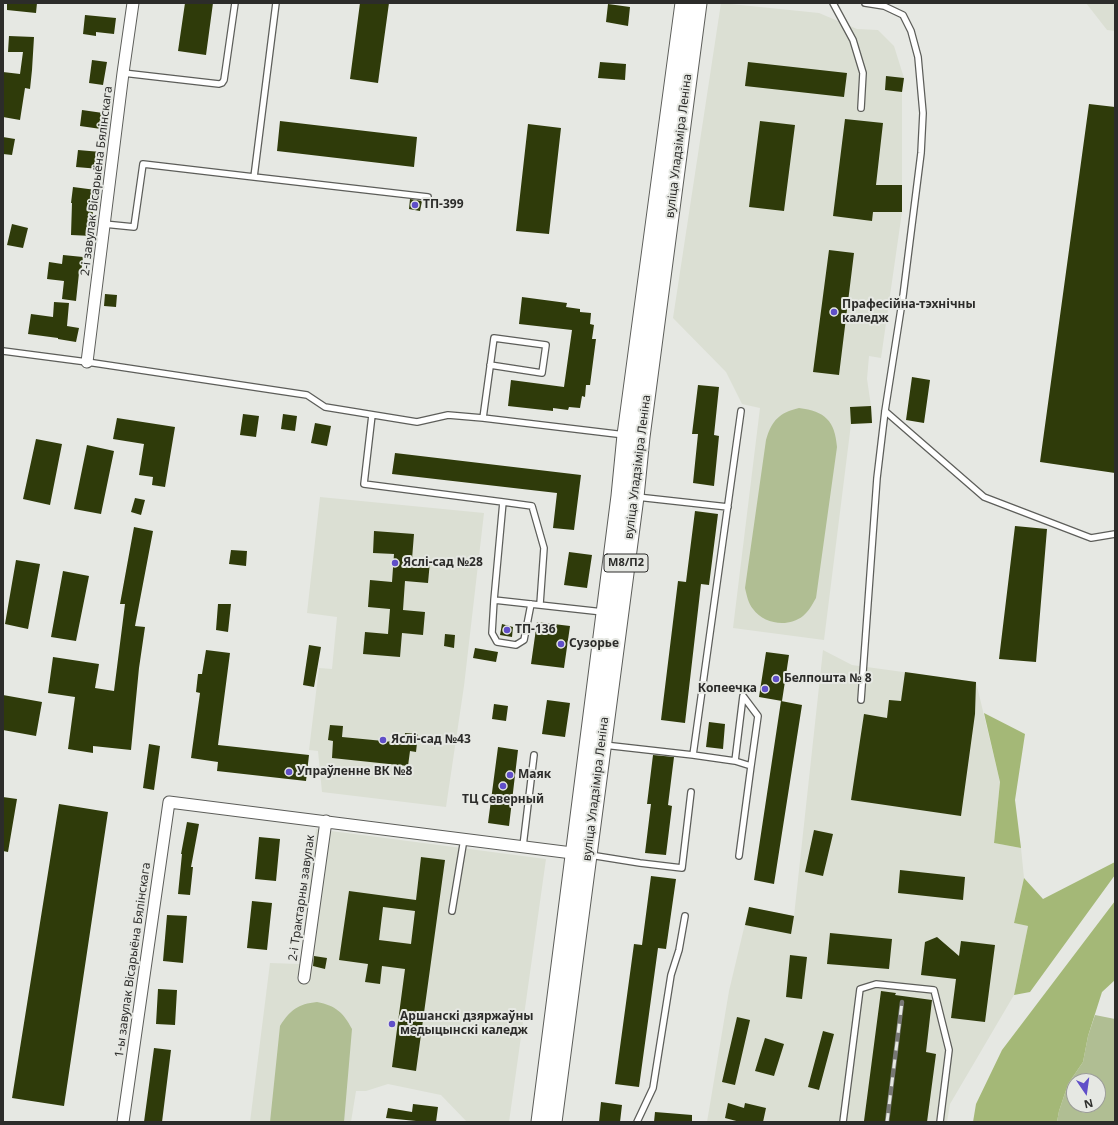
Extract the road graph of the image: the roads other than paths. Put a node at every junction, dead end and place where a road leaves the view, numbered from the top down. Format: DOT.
graph roads {
  1 [pos="133,3"];
  2 [pos="234,3"];
  3 [pos="276,3"];
  4 [pos="684,3"];
  5 [pos="698,3"];
  6 [pos="833,3"];
  7 [pos="865,3"];
  8 [pos="123,72"];
  9 [pos="861,108"];
  10 [pos="254,178"];
  11 [pos="428,197"];
  12 [pos="104,224"];
  13 [pos="3,351"];
  14 [pos="87,362"];
  15 [pos="490,365"];
  16 [pos="741,411"];
  17 [pos="884,411"];
  18 [pos="372,414"];
  19 [pos="483,418"];
  20 [pos="634,436"];
  21 [pos="628,497"];
  22 [pos="503,502"];
  23 [pos="728,507"];
  24 [pos="1115,534"];
  25 [pos="494,600"];
  26 [pos="531,604"];
  27 [pos="540,604"];
  28 [pos="606,612"];
  29 [pos="861,700"];
  30 [pos="602,745"];
  31 [pos="534,755"];
  32 [pos="693,755"];
  33 [pos="735,761"];
  34 [pos="750,766"];
  35 [pos="691,792"];
  36 [pos="326,822"];
  37 [pos="464,839"];
  38 [pos="523,846"];
  39 [pos="581,854"];
  40 [pos="739,856"];
  41 [pos="452,911"];
  42 [pos="685,916"];
  43 [pos="304,978"];
  44 [pos="123,1122"];
  45 [pos="540,1122"];
  46 [pos="552,1122"];
  47 [pos="637,1122"];
  48 [pos="843,1122"];
  49 [pos="940,1122"];
  1 -- 8 [label="street, 2-і завулак Вісарыёна Бялінскага"];
  2 -- 8 [label="lane"];
  3 -- 10 [label="lane"];
  4 -- 20 [label="main road, вуліца Уладзіміра Леніна / М8/П2"];
  5 -- 20 [label="main road, вуліца Уладзіміра Леніна / М8/П2"];
  6 -- 9 [label="lane"];
  7 -- 17 [label="lane"];
  8 -- 12 [label="street, 2-і завулак Вісарыёна Бялінскага"];
  10 -- 11 [label="lane"];
  10 -- 12 [label="lane"];
  12 -- 14 [label="street, 2-і завулак Вісарыёна Бялінскага"];
  13 -- 14 [label="lane"];
  14 -- 18 [label="lane"];
  15 -- 15 [label="lane"];
  15 -- 19 [label="lane"];
  16 -- 23 [label="lane"];
  17 -- 24 [label="lane"];
  17 -- 29 [label="lane"];
  18 -- 19 [label="lane"];
  18 -- 22 [label="lane"];
  19 -- 20 [label="lane"];
  20 -- 21 [label="main road, вуліца Уладзіміра Леніна / М8/П2"];
  21 -- 23 [label="lane"];
  21 -- 28 [label="main road, вуліца Уладзіміра Леніна / М8/П2"];
  21 -- 30 [label="main road, вуліца Уладзіміра Леніна / М8/П2"];
  22 -- 25 [label="lane"];
  22 -- 27 [label="lane"];
  23 -- 32 [label="lane"];
  25 -- 26 [label="lane"];
  25 -- 26 [label="lane"];
  26 -- 27 [label="lane"];
  27 -- 28 [label="lane"];
  28 -- 39 [label="main road, вуліца Уладзіміра Леніна / М8/П2"];
  30 -- 32 [label="lane"];
  30 -- 39 [label="main road, вуліца Уладзіміра Леніна / М8/П2"];
  31 -- 38 [label="lane"];
  32 -- 33 [label="lane"];
  33 -- 34 [label="lane"];
  33 -- 34 [label="lane"];
  34 -- 40 [label="lane"];
  35 -- 39 [label="lane"];
  36 -- 37 [label="street"];
  36 -- 43 [label="street, 2-і Трактарны завулак"];
  36 -- 44 [label="street, 1-ы завулак Вісарыёна Бялінскага"];
  37 -- 38 [label="street"];
  37 -- 41 [label="lane"];
  38 -- 39 [label="street"];
  39 -- 45 [label="main road, вуліца Уладзіміра Леніна / М8/П2"];
  39 -- 46 [label="main road, вуліца Уладзіміра Леніна / М8/П2"];
  42 -- 47 [label="lane"];
  48 -- 49 [label="lane"];
}
